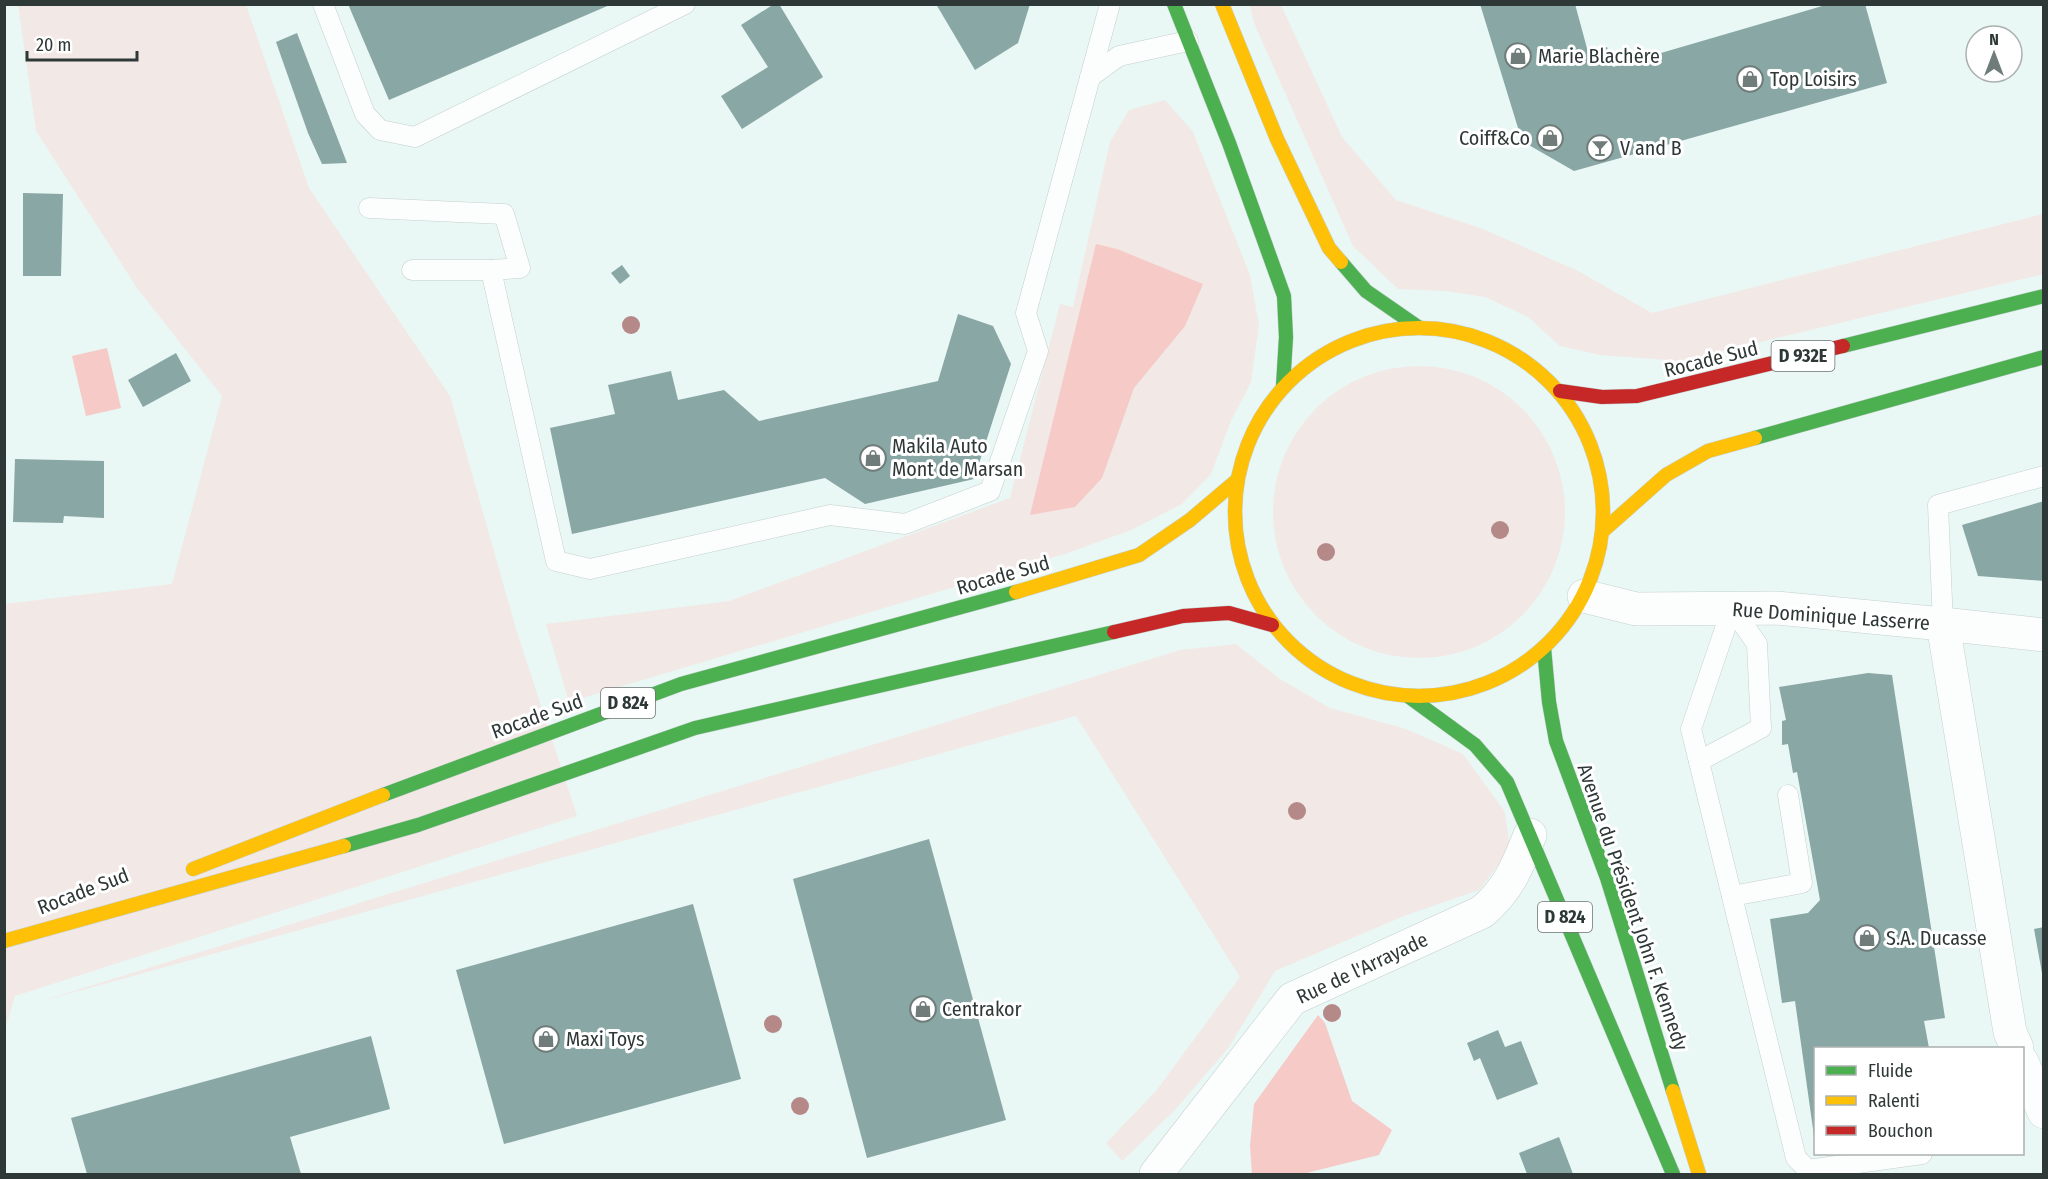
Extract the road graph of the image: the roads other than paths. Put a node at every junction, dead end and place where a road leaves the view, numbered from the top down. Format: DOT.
graph roads {
  1 [pos="323,4"];
  2 [pos="685,4"];
  3 [pos="1110,4"];
  4 [pos="1174,4"];
  5 [pos="1222,4"];
  6 [pos="1188,41"];
  7 [pos="1090,77"];
  8 [pos="369,208"];
  9 [pos="412,270"];
  10 [pos="491,270"];
  11 [pos="2043,296"];
  12 [pos="1418,327"];
  13 [pos="2043,357"];
  14 [pos="1283,386"];
  15 [pos="1560,392"];
  16 [pos="2043,476"];
  17 [pos="1236,481"];
  18 [pos="1604,530"];
  19 [pos="1584,596"];
  20 [pos="1732,608"];
  21 [pos="1943,624"];
  22 [pos="1272,625"];
  23 [pos="2043,635"];
  24 [pos="1544,648"];
  25 [pos="1408,696"];
  26 [pos="1699,761"];
  27 [pos="1788,795"];
  28 [pos="1530,835"];
  29 [pos="184,873"];
  30 [pos="151,886"];
  31 [pos="1732,896"];
  32 [pos="11,939"];
  33 [pos="2017,1047"];
  34 [pos="1915,1155"];
  35 [pos="1156,1174"];
  36 [pos="1673,1174"];
  37 [pos="1699,1174"];
  1 -- 2 [label="lane"];
  3 -- 7 [label="lane"];
  4 -- 6 [label="main road"];
  5 -- 12 [label="main road"];
  6 -- 7 [label="lane"];
  6 -- 14 [label="main road"];
  7 -- 10 [label="lane"];
  8 -- 10 [label="lane"];
  9 -- 10 [label="lane"];
  11 -- 15 [label="main road, Rocade Sud / D 932E"];
  12 -- 14 [label="main road"];
  12 -- 15 [label="main road"];
  13 -- 18 [label="main road"];
  14 -- 17 [label="main road"];
  15 -- 18 [label="main road"];
  16 -- 21 [label="lane"];
  17 -- 22 [label="main road"];
  17 -- 29 [label="main road, Rocade Sud / D 824"];
  18 -- 19 [label="main road"];
  19 -- 20 [label="street, Rue Dominique Lasserre"];
  19 -- 24 [label="main road"];
  20 -- 21 [label="street, Rue Dominique Lasserre"];
  20 -- 26 [label="lane"];
  20 -- 26 [label="lane"];
  21 -- 23 [label="street, Rue Dominique Lasserre"];
  21 -- 33 [label="street"];
  22 -- 25 [label="main road"];
  22 -- 32 [label="main road, Rocade Sud / D 824"];
  24 -- 25 [label="main road"];
  24 -- 37 [label="main road, Avenue du Président John F. Kennedy / D 824"];
  25 -- 28 [label="main road, D 824"];
  26 -- 31 [label="lane"];
  27 -- 31 [label="lane"];
  28 -- 35 [label="street, Rue de l'Arrayade"];
  28 -- 36 [label="main road, D 824"];
  30 -- 32 [label="main road, Rocade Sud / D 824"];
  31 -- 34 [label="lane"];
}
